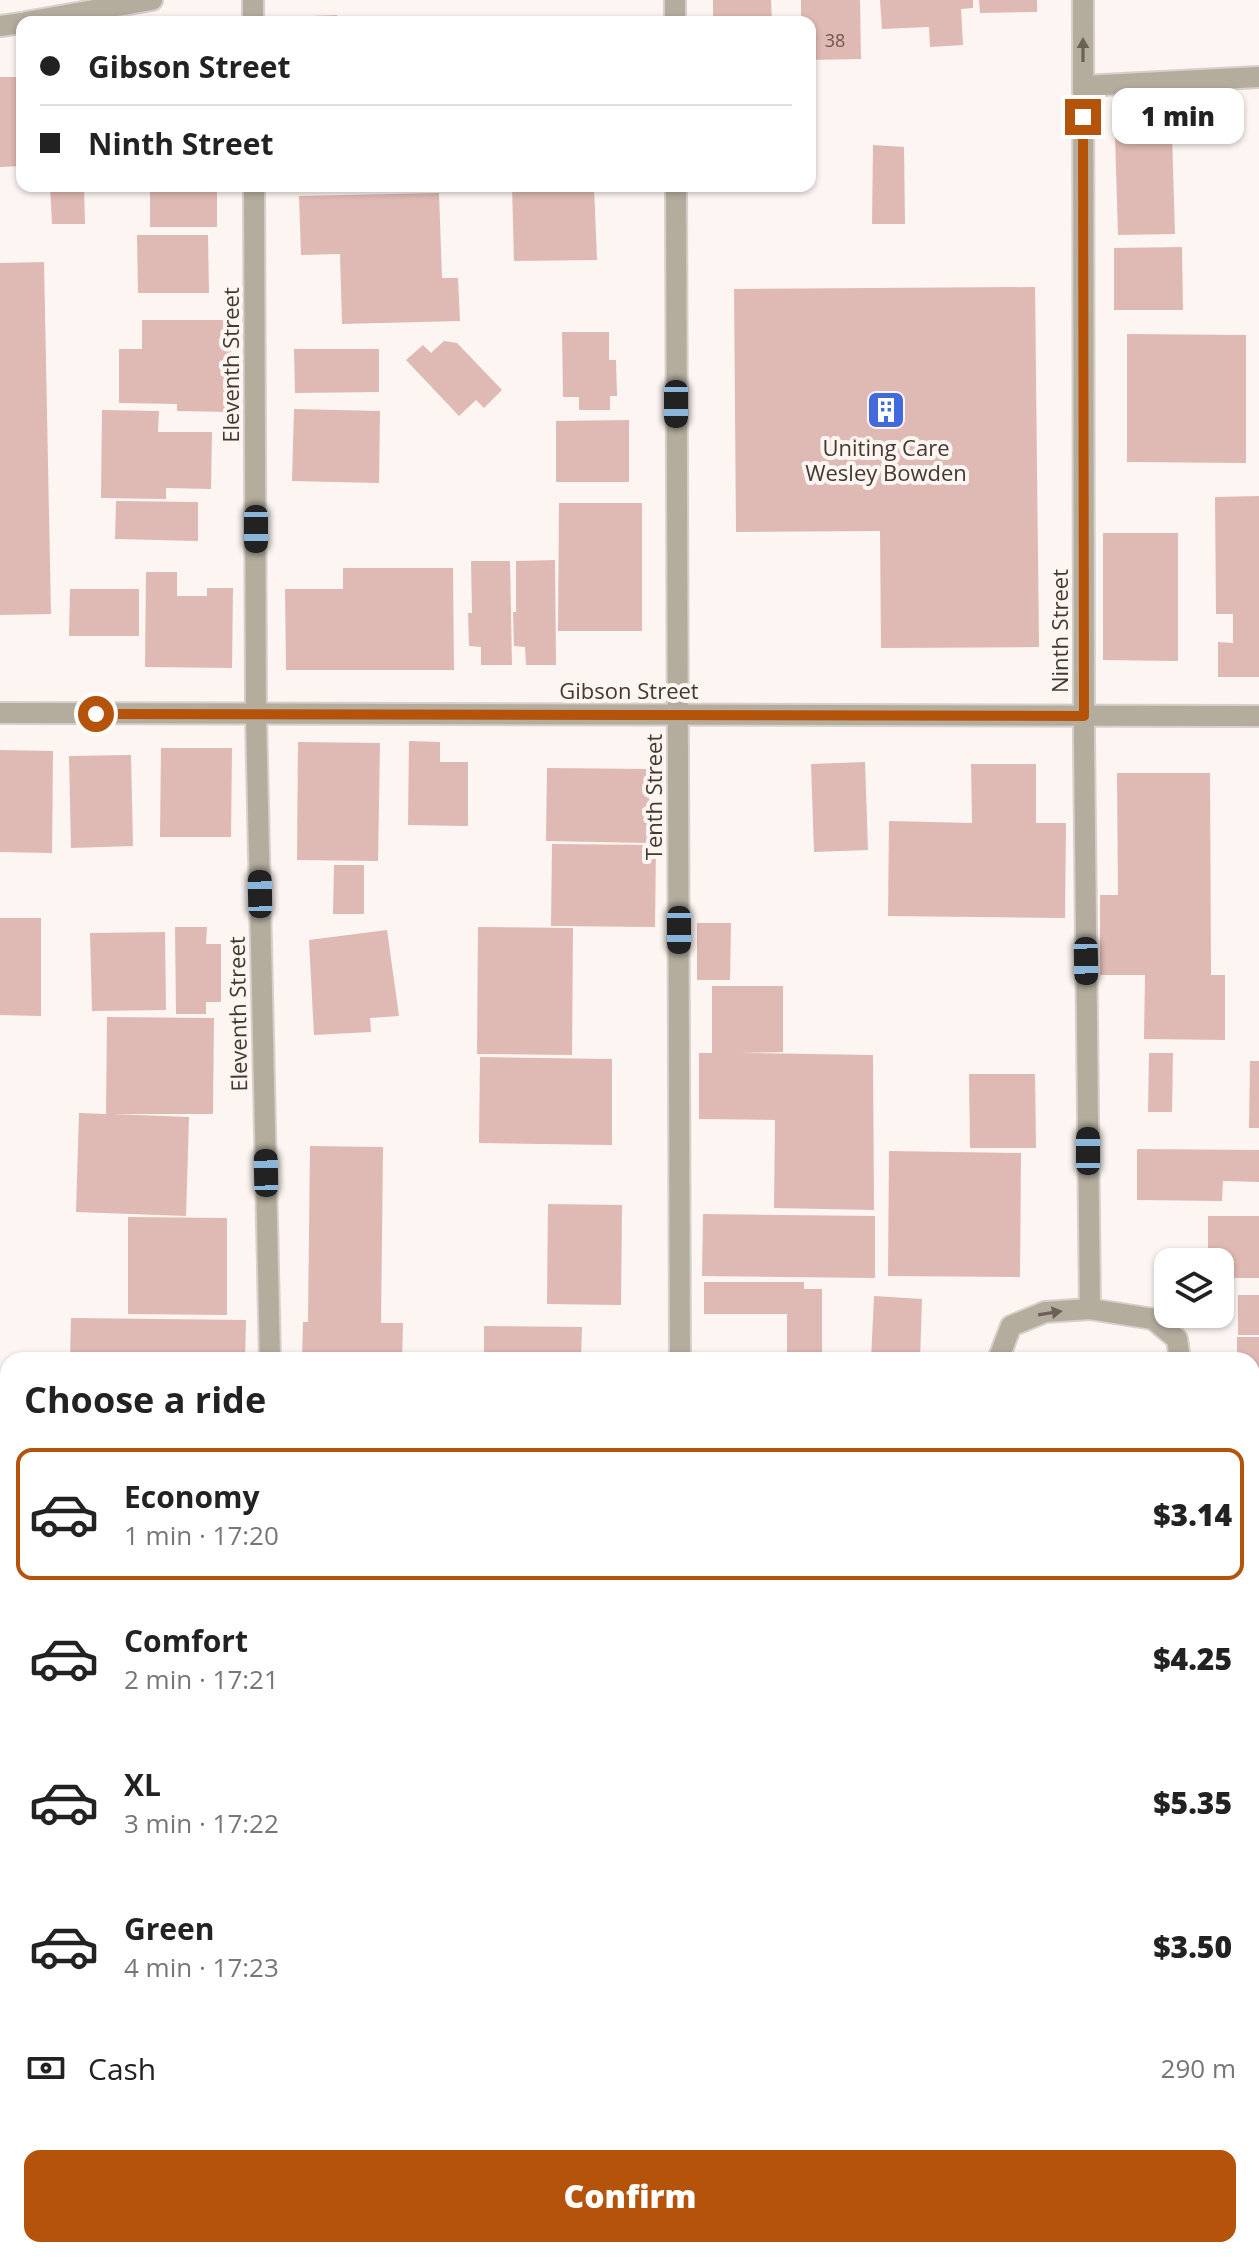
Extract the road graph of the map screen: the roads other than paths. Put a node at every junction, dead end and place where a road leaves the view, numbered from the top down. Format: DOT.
graph roads {
  1 [pos="152,0"];
  2 [pos="1083,0"];
  3 [pos="59,16"];
  4 [pos="1259,77"];
  5 [pos="1083,86"];
  6 [pos="254,192"];
  7 [pos="676,192"];
  8 [pos="0,713"];
  9 [pos="256,715"];
  10 [pos="678,715"];
  11 [pos="1084,716"];
  12 [pos="1259,716"];
  13 [pos="1090,1309"];
  14 [pos="270,1352"];
  15 [pos="680,1352"];
  16 [pos="1001,1352"];
  17 [pos="1179,1352"];
  1 -- 3 [label="street"];
  5 -- 2 [label="street, Ninth Street, one-way"];
  4 -- 5 [label="street"];
  5 -- 11 [label="street, Ninth Street"];
  6 -- 9 [label="street, Eleventh Street"];
  7 -- 10 [label="street, Tenth Street"];
  8 -- 9 [label="street, Gibson Street"];
  9 -- 10 [label="street, Gibson Street"];
  9 -- 14 [label="street, Eleventh Street"];
  10 -- 11 [label="street, Gibson Street"];
  10 -- 15 [label="street, Tenth Street"];
  11 -- 12 [label="street, Gibson Street"];
  11 -- 13 [label="street, Ninth Street"];
  16 -- 13 [label="street, one-way"];
  13 -- 17 [label="street"];
}
